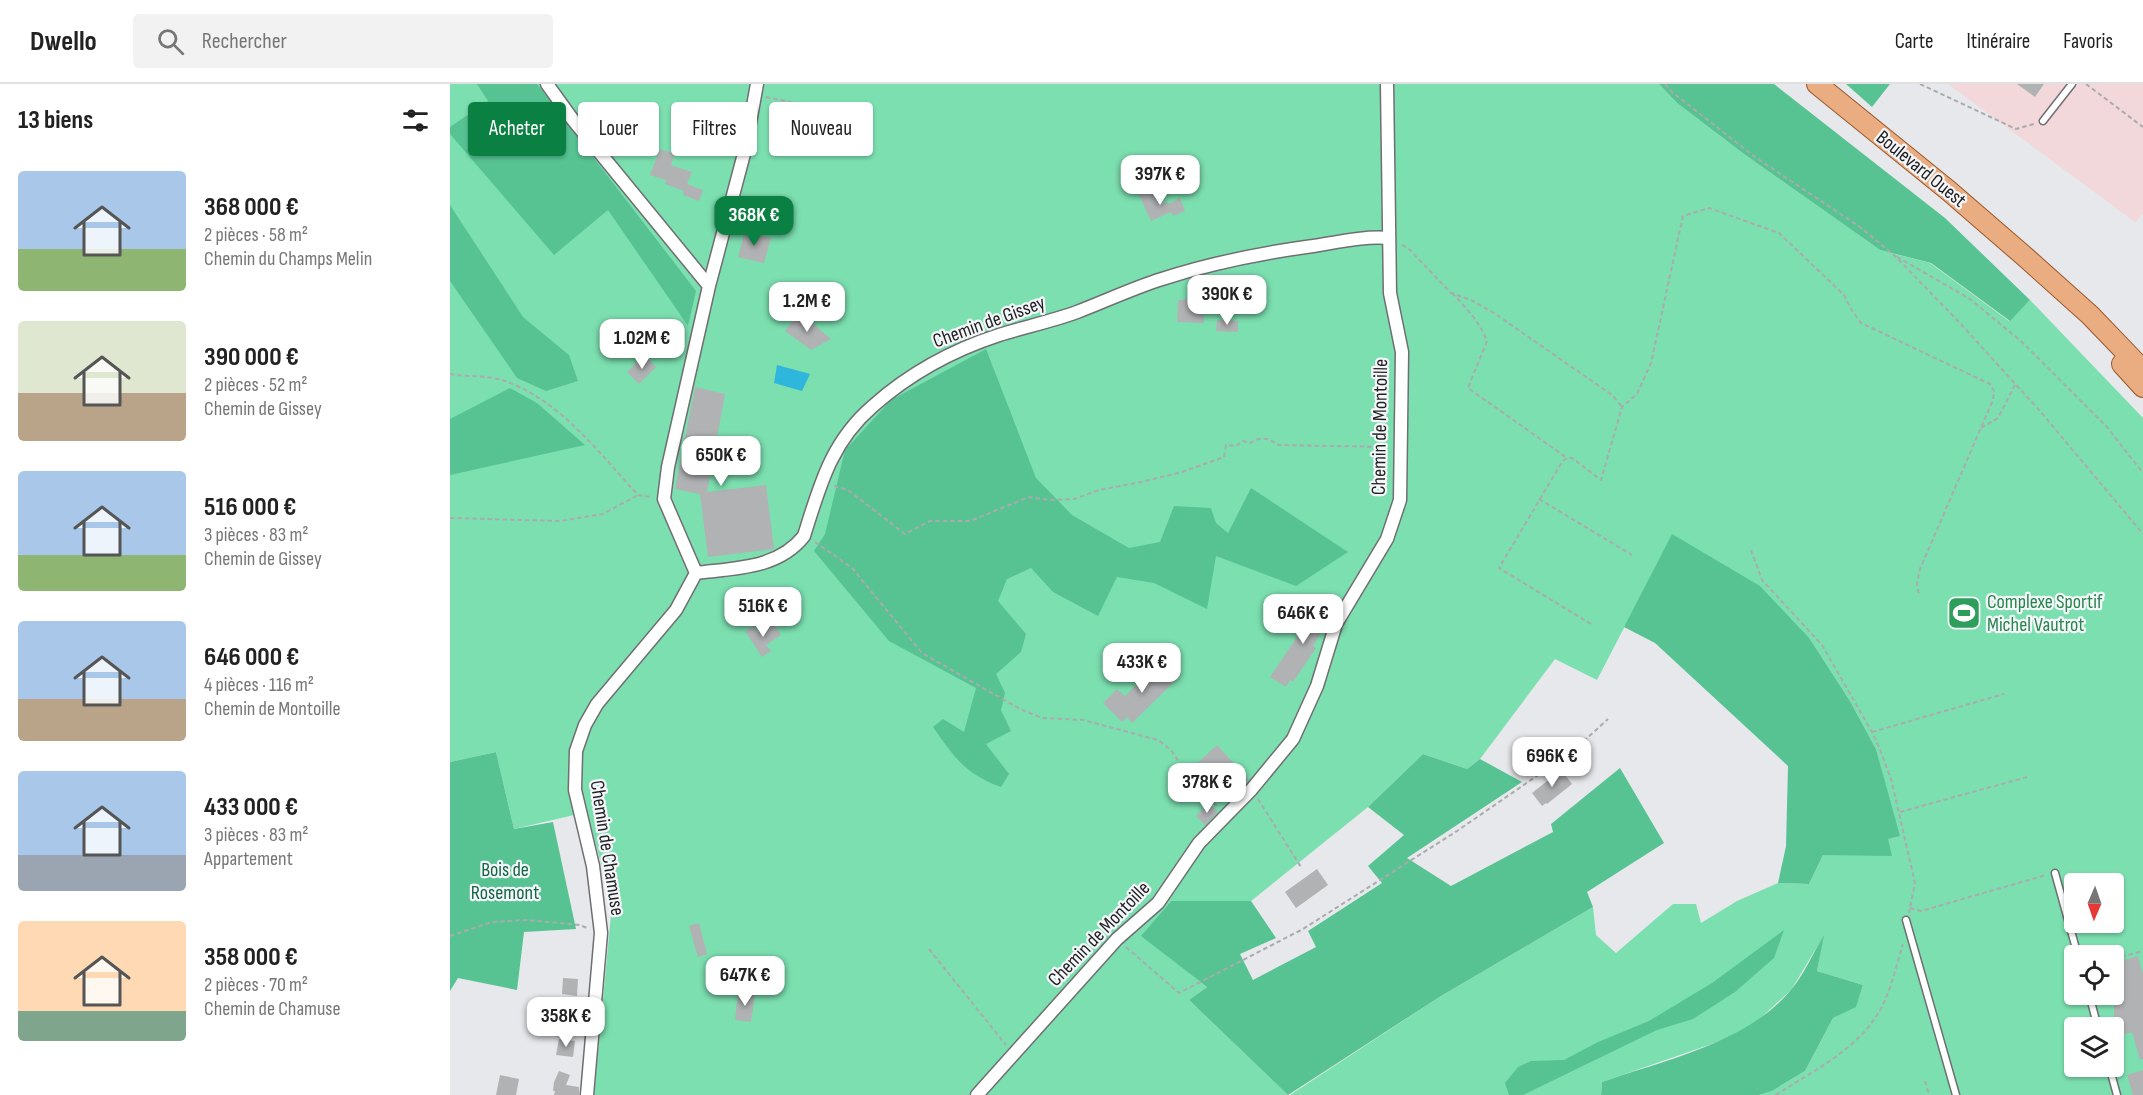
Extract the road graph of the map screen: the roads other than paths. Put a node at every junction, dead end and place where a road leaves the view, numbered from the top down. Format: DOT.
graph roads {
  1 [pos="547,84"];
  2 [pos="1387,84"];
  3 [pos="1817,84"];
  4 [pos="2072,84"];
  5 [pos="756,89"];
  6 [pos="2043,121"];
  7 [pos="1389,238"];
  8 [pos="2023,255"];
  9 [pos="709,286"];
  10 [pos="2143,370"];
  11 [pos="2143,387"];
  12 [pos="696,573"];
  13 [pos="2055,873"];
  14 [pos="1906,920"];
  15 [pos="2075,945"];
  16 [pos="2112,1077"];
  17 [pos="587,1095"];
  18 [pos="977,1095"];
  19 [pos="1956,1095"];
  20 [pos="2117,1095"];
  1 -- 9 [label="street"];
  2 -- 7 [label="street, Chemin de Montoille"];
  3 -- 8 [label="main road, Boulevard Ouest"];
  4 -- 6 [label="lane"];
  5 -- 9 [label="street"];
  7 -- 12 [label="street, Chemin de Gissey"];
  7 -- 18 [label="street, Chemin de Montoille"];
  8 -- 10 [label="main road, Boulevard Ouest"];
  8 -- 11 [label="main road, Boulevard Ouest"];
  9 -- 12 [label="street"];
  12 -- 17 [label="street, Chemin de Chamuse"];
  13 -- 15 [label="lane"];
  14 -- 19 [label="lane"];
  16 -- 20 [label="lane"];
}
